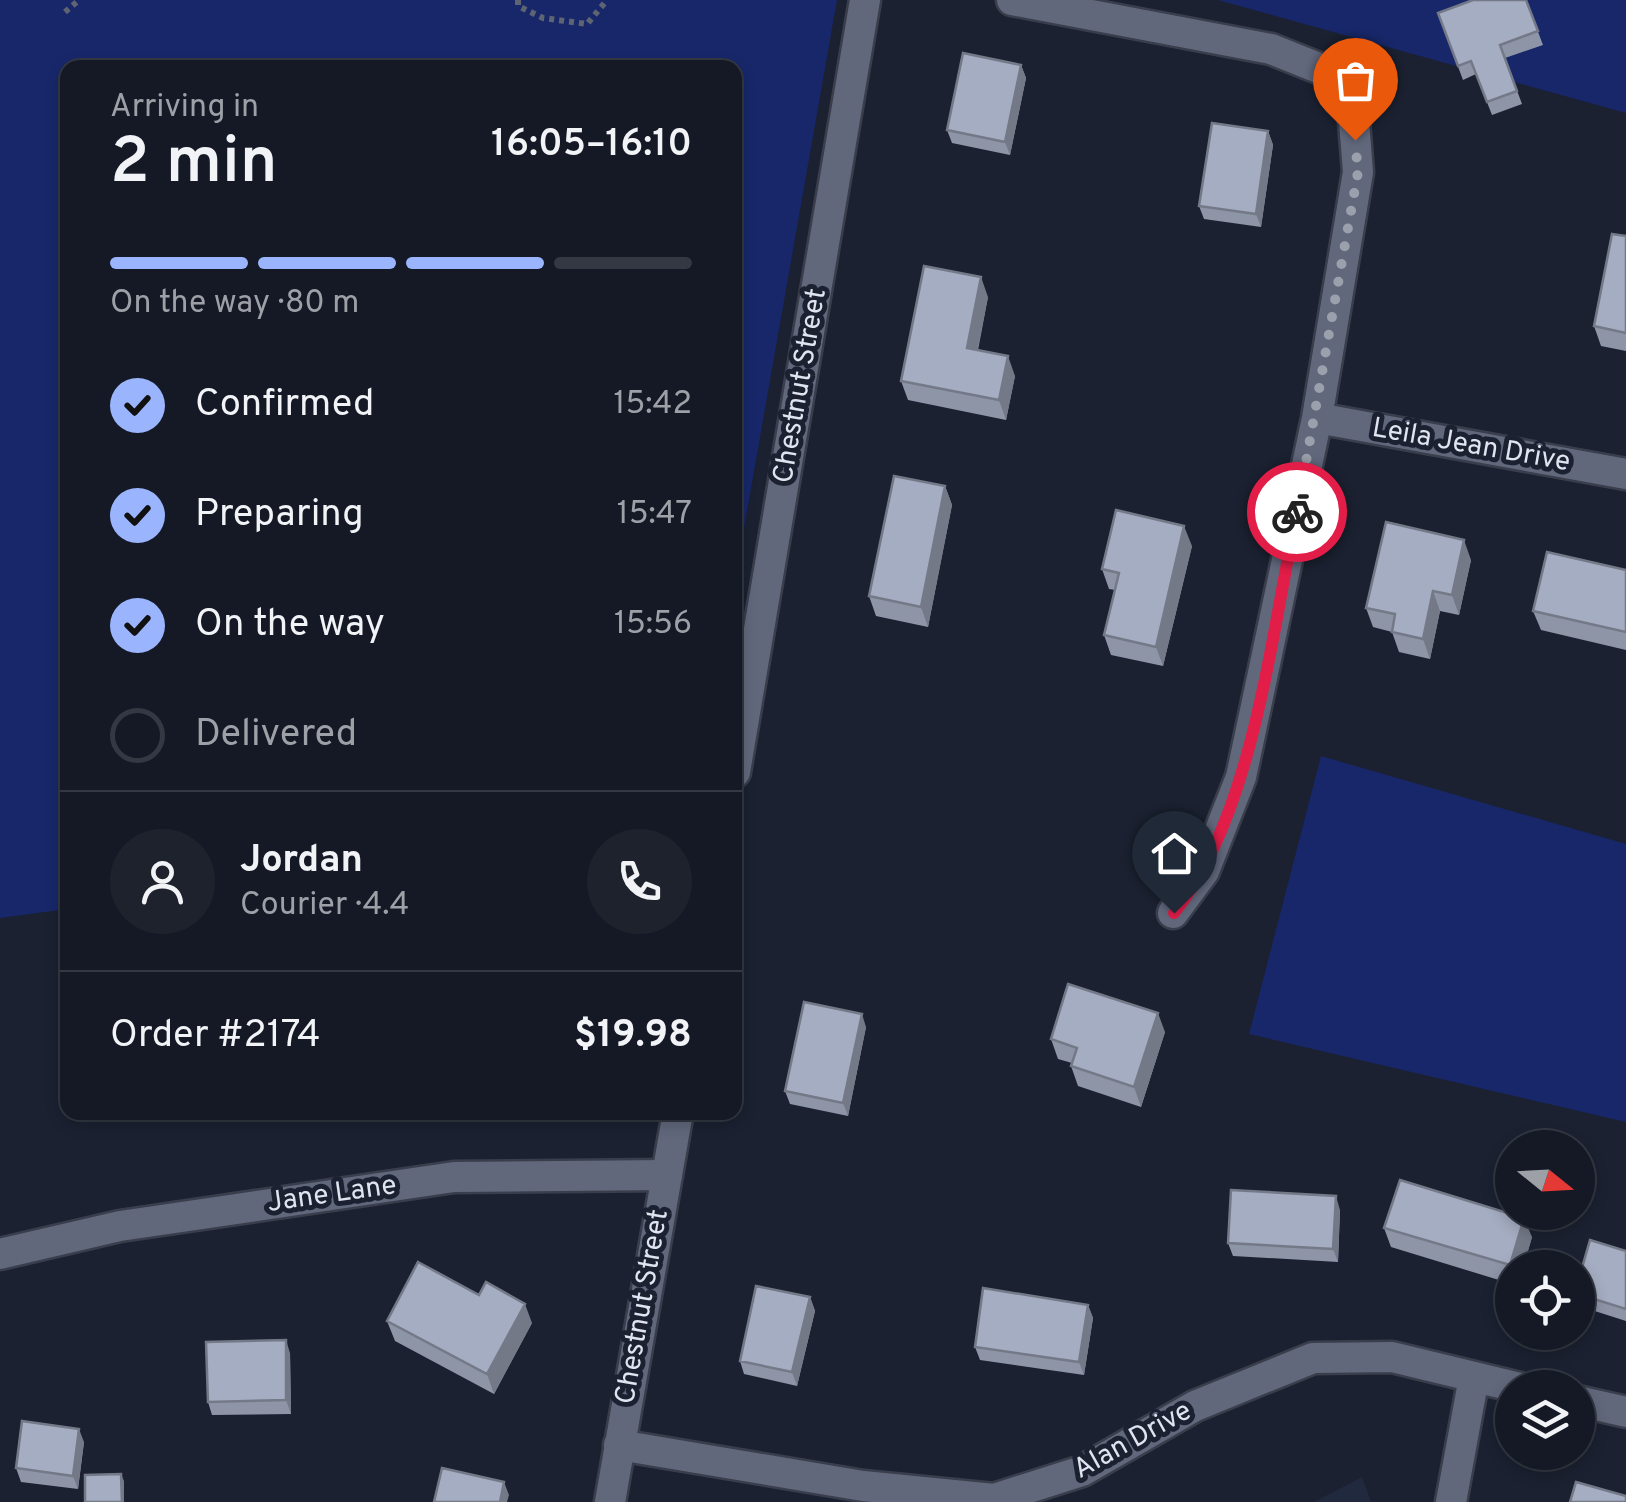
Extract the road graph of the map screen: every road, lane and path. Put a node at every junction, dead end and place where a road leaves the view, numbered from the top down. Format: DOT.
graph roads {
  1 [pos="79,0"];
  2 [pos="518,0"];
  3 [pos="607,0"];
  4 [pos="865,0"];
  5 [pos="1012,0"];
  6 [pos="64,12"];
  7 [pos="1317,418"];
  8 [pos="1626,474"];
  9 [pos="742,730"];
  10 [pos="1174,913"];
  11 [pos="677,1120"];
  12 [pos="667,1175"];
  13 [pos="0,1254"];
  14 [pos="1474,1377"];
  15 [pos="1495,1382"];
  16 [pos="1595,1405"];
  17 [pos="1626,1412"];
  18 [pos="619,1446"];
  19 [pos="610,1502"];
  20 [pos="1451,1502"];
  1 -- 6 [label="path"];
  2 -- 3 [label="path"];
  4 -- 9 [label="street, Chestnut Street"];
  5 -- 7 [label="street"];
  7 -- 8 [label="street, Leila Jean Drive"];
  7 -- 10 [label="street"];
  11 -- 12 [label="street, Chestnut Street"];
  12 -- 13 [label="street, Jane Lane"];
  12 -- 18 [label="street, Chestnut Street"];
  14 -- 15 [label="street, Alan Drive"];
  14 -- 18 [label="street, Alan Drive"];
  14 -- 20 [label="street"];
  16 -- 17 [label="street"];
  18 -- 19 [label="street, Chestnut Street"];
}
